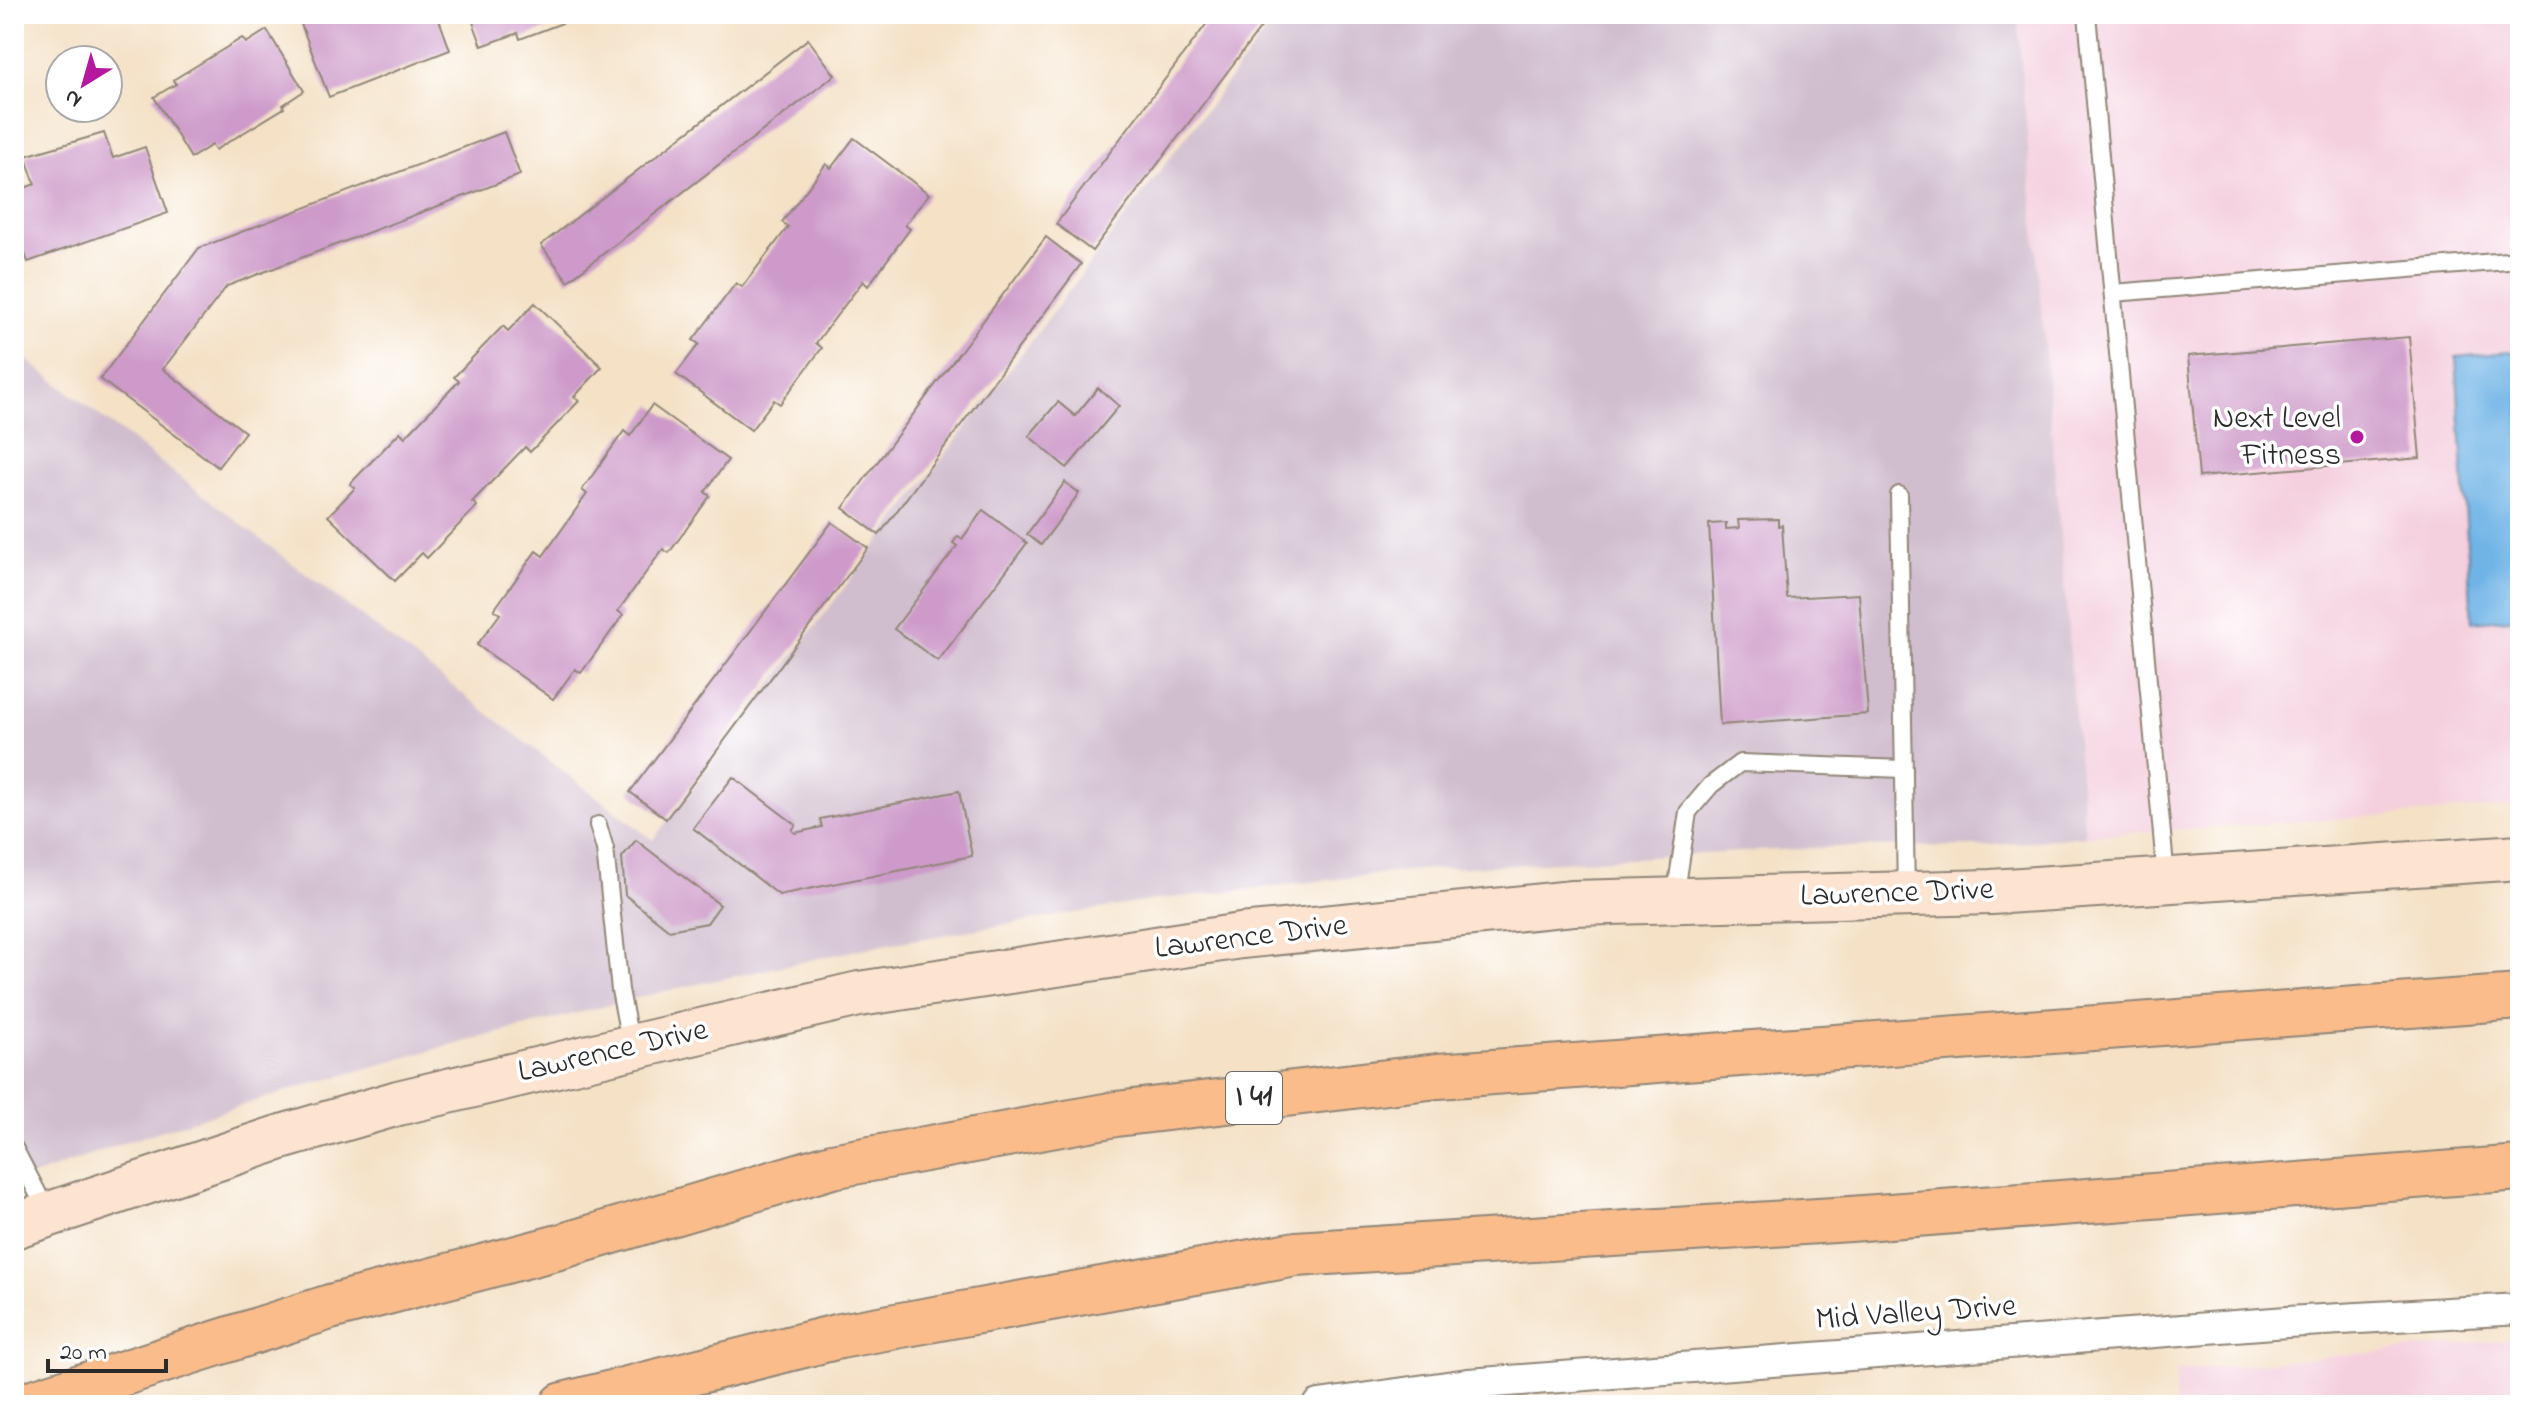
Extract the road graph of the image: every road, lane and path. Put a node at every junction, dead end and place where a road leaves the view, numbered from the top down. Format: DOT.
graph roads {
  1 [pos="2087,14"];
  2 [pos="2520,260"];
  3 [pos="2113,293"];
  4 [pos="1899,495"];
  5 [pos="1904,769"];
  6 [pos="598,825"];
  7 [pos="2520,857"];
  8 [pos="2166,883"];
  9 [pos="1906,894"];
  10 [pos="1675,900"];
  11 [pos="2520,997"];
  12 [pos="632,1047"];
  13 [pos="14,1148"];
  14 [pos="2520,1168"];
  15 [pos="31,1220"];
  16 [pos="2520,1309"];
  17 [pos="1445,1396"];
  18 [pos="24,1405"];
  19 [pos="563,1405"];
  20 [pos="1319,1405"];
  1 -- 3 [label="lane"];
  2 -- 3 [label="lane"];
  3 -- 8 [label="lane"];
  4 -- 5 [label="lane"];
  5 -- 9 [label="lane"];
  5 -- 10 [label="lane"];
  6 -- 12 [label="lane"];
  7 -- 8 [label="main road, Lawrence Drive"];
  8 -- 9 [label="main road, Lawrence Drive"];
  9 -- 10 [label="main road, Lawrence Drive"];
  10 -- 12 [label="main road, Lawrence Drive"];
  11 -- 18 [label="highway, I 41"];
  12 -- 15 [label="main road, Lawrence Drive"];
  13 -- 15 [label="lane"];
  14 -- 19 [label="highway"];
  16 -- 17 [label="street, Mid Valley Drive"];
  17 -- 20 [label="street, Mid Valley Drive"];
}
